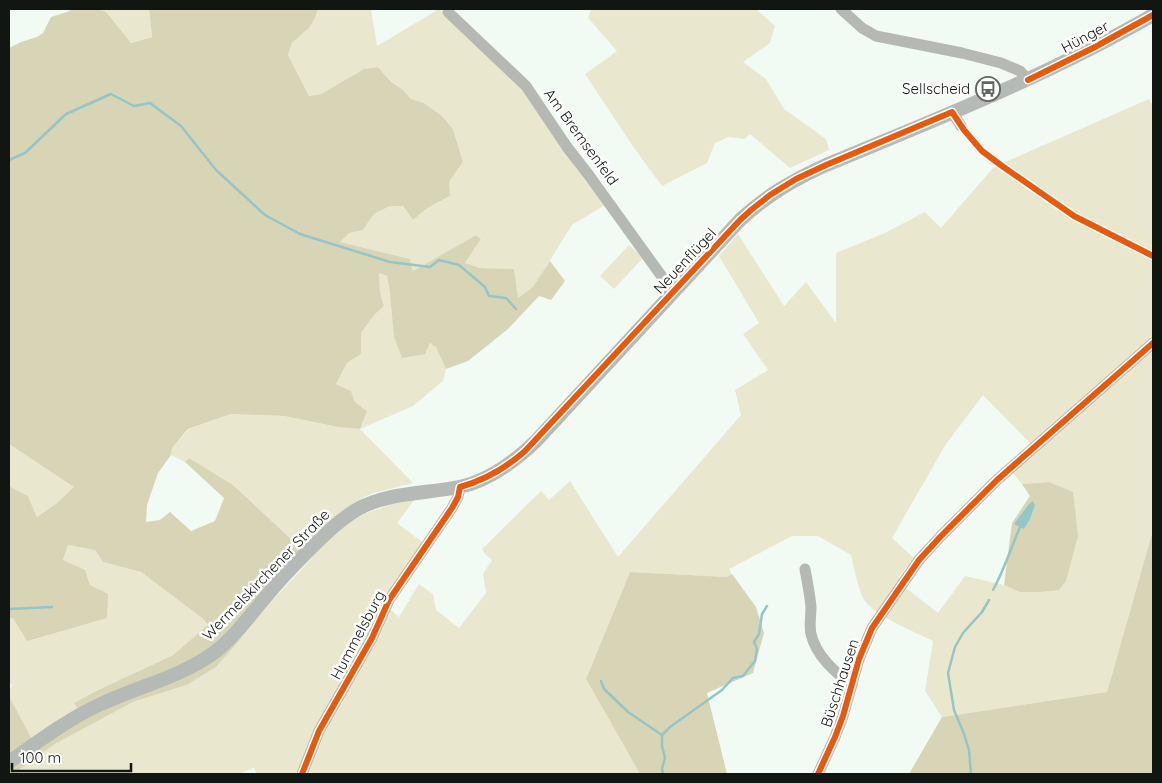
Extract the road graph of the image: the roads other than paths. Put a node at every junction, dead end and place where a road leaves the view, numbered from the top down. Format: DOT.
graph roads {
  1 [pos="841,9"];
  2 [pos="448,12"];
  3 [pos="1153,15"];
  4 [pos="1028,80"];
  5 [pos="952,112"];
  6 [pos="961,126"];
  7 [pos="671,294"];
  8 [pos="1153,343"];
  9 [pos="460,486"];
  10 [pos="419,492"];
  11 [pos="805,569"];
  12 [pos="852,685"];
  13 [pos="9,762"];
  14 [pos="302,774"];
  15 [pos="818,774"];
  1 -- 4 [label="street"];
  2 -- 7 [label="street, Am Bremsenfeld"];
  3 -- 4 [label="main road, Hünger"];
  4 -- 5 [label="main road, Neuenflügel"];
  5 -- 6 [label="street"];
  5 -- 7 [label="main road, Neuenflügel"];
  7 -- 9 [label="main road, Neuenflügel"];
  8 -- 12 [label="street, Büschhausen"];
  9 -- 10 [label="main road, Neuenflügel"];
  9 -- 14 [label="street, Hummelsburg"];
  10 -- 13 [label="main road, Wermelskirchener Straße"];
  11 -- 12 [label="street, Büschhausen"];
  12 -- 15 [label="street, Büschhausen"];
}
